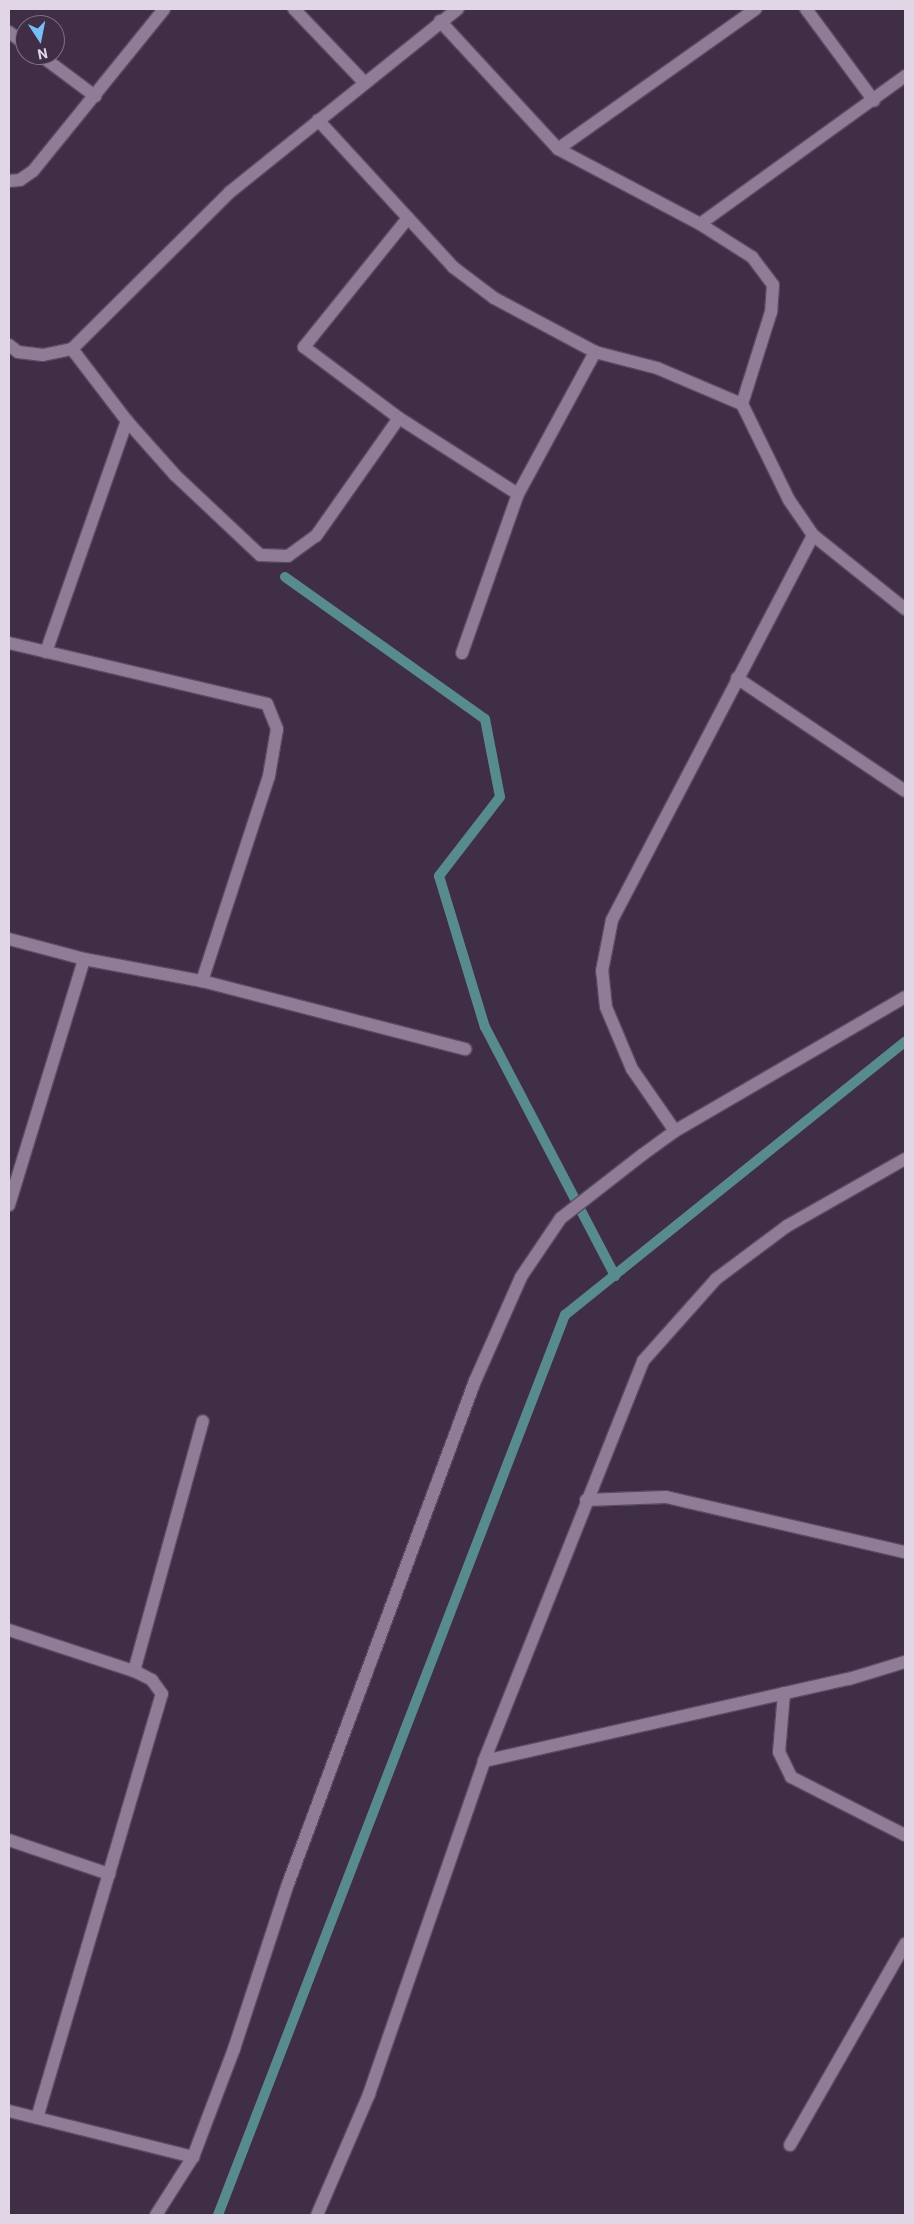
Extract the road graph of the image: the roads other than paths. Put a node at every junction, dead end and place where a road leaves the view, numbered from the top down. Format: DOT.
graph roads {
  1 [pos="164,9"];
  2 [pos="294,9"];
  3 [pos="458,9"];
  4 [pos="756,9"];
  5 [pos="806,9"];
  6 [pos="440,21"];
  7 [pos="53,65"];
  8 [pos="905,76"];
  9 [pos="364,82"];
  10 [pos="95,96"];
  11 [pos="874,101"];
  12 [pos="318,120"];
  13 [pos="558,148"];
  14 [pos="9,181"];
  15 [pos="408,218"];
  16 [pos="700,224"];
  17 [pos="9,345"];
  18 [pos="72,349"];
  19 [pos="595,352"];
  20 [pos="742,404"];
  21 [pos="399,418"];
  22 [pos="127,422"];
  23 [pos="518,494"];
  24 [pos="813,535"];
  25 [pos="905,609"];
  26 [pos="9,643"];
  27 [pos="46,652"];
  28 [pos="462,654"];
  29 [pos="737,678"];
  30 [pos="905,791"];
  31 [pos="9,939"];
  32 [pos="84,958"];
  33 [pos="202,981"];
  34 [pos="905,997"];
  35 [pos="465,1050"];
  36 [pos="675,1131"];
  37 [pos="905,1159"];
  38 [pos="9,1205"];
  39 [pos="203,1421"];
  40 [pos="586,1500"];
  41 [pos="905,1552"];
  42 [pos="9,1630"];
  43 [pos="905,1662"];
  44 [pos="134,1671"];
  45 [pos="784,1693"];
  46 [pos="484,1761"];
  47 [pos="905,1835"];
  48 [pos="9,1840"];
  49 [pos="109,1874"];
  50 [pos="905,1944"];
  51 [pos="9,2111"];
  52 [pos="37,2118"];
  53 [pos="790,2145"];
  54 [pos="193,2158"];
  55 [pos="156,2215"];
  56 [pos="317,2215"];
  1 -- 10 [label="street"];
  2 -- 9 [label="street"];
  3 -- 6 [label="street"];
  4 -- 13 [label="street"];
  5 -- 11 [label="street"];
  6 -- 9 [label="street"];
  6 -- 13 [label="street"];
  7 -- 10 [label="street"];
  8 -- 11 [label="street"];
  9 -- 12 [label="street"];
  10 -- 14 [label="street"];
  11 -- 16 [label="street"];
  12 -- 15 [label="street"];
  12 -- 18 [label="street"];
  13 -- 16 [label="street"];
  15 -- 19 [label="street"];
  15 -- 21 [label="street"];
  16 -- 20 [label="street"];
  17 -- 18 [label="street"];
  18 -- 22 [label="street"];
  19 -- 20 [label="street"];
  19 -- 23 [label="street"];
  20 -- 24 [label="street"];
  21 -- 22 [label="street"];
  21 -- 23 [label="street"];
  22 -- 27 [label="street"];
  23 -- 28 [label="street"];
  24 -- 25 [label="street"];
  24 -- 29 [label="street"];
  26 -- 27 [label="street"];
  27 -- 33 [label="street"];
  29 -- 30 [label="street"];
  29 -- 36 [label="street"];
  31 -- 32 [label="street"];
  32 -- 33 [label="street"];
  32 -- 38 [label="street"];
  33 -- 35 [label="street"];
  34 -- 36 [label="street"];
  36 -- 54 [label="street"];
  37 -- 40 [label="street"];
  39 -- 44 [label="street"];
  40 -- 41 [label="street"];
  40 -- 46 [label="street"];
  42 -- 44 [label="street"];
  43 -- 45 [label="street"];
  44 -- 49 [label="street"];
  45 -- 46 [label="street"];
  45 -- 47 [label="street"];
  46 -- 56 [label="street"];
  48 -- 49 [label="street"];
  49 -- 52 [label="street"];
  50 -- 53 [label="street"];
  51 -- 52 [label="street"];
  52 -- 54 [label="street"];
  54 -- 55 [label="street"];
}
